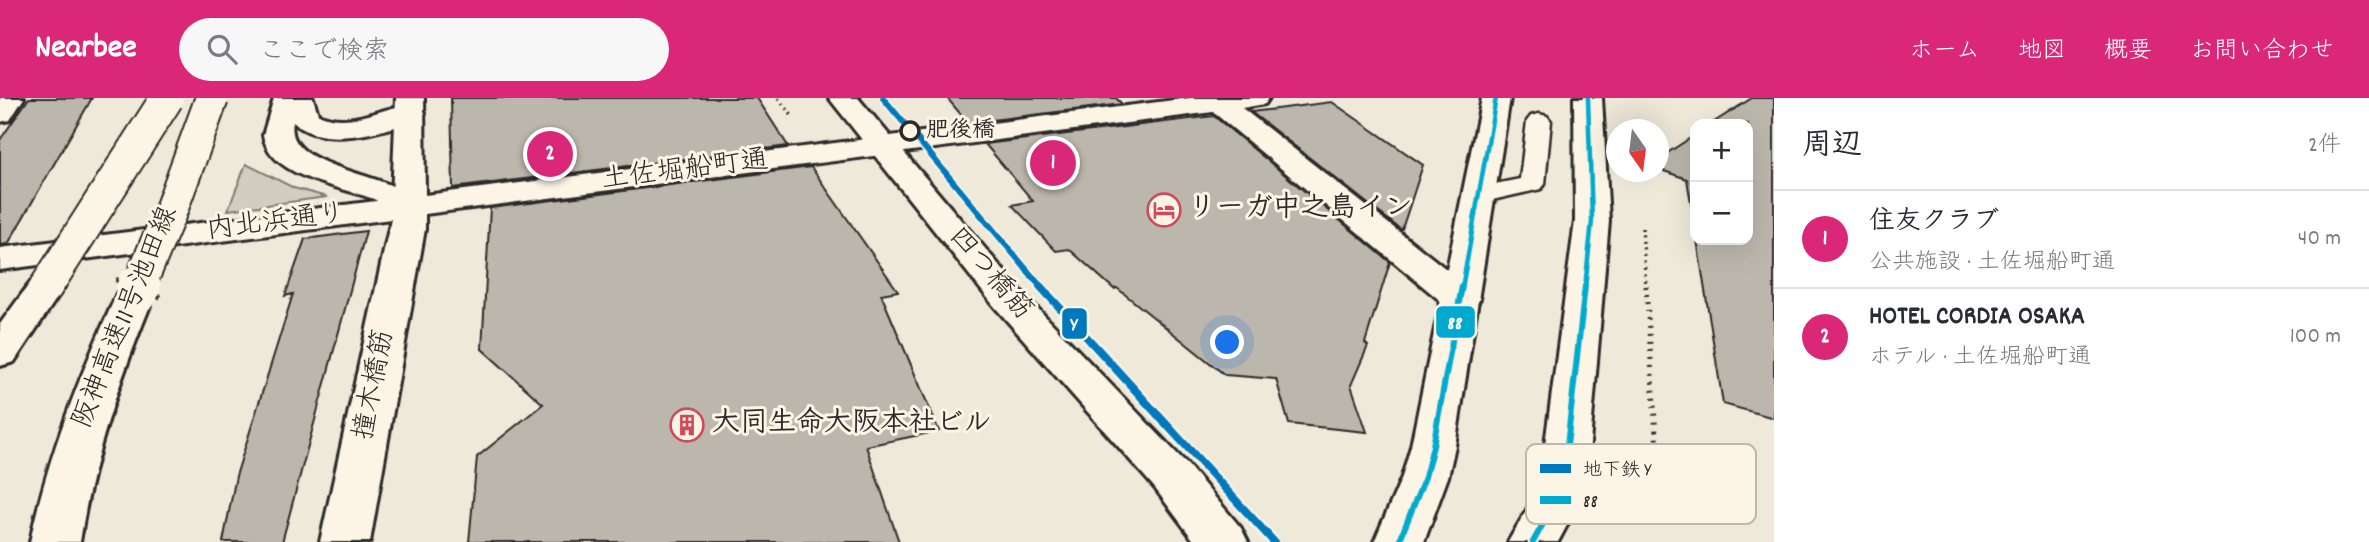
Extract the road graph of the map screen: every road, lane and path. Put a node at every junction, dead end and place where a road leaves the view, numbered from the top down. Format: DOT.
graph roads {
  1 [pos="10,98"];
  2 [pos="167,98"];
  3 [pos="212,98"];
  4 [pos="288,98"];
  5 [pos="299,98"];
  6 [pos="843,98"];
  7 [pos="1255,98"];
  8 [pos="1496,98"];
  9 [pos="1588,98"];
  10 [pos="1217,101"];
  11 [pos="411,106"];
  12 [pos="0,114"];
  13 [pos="1539,121"];
  14 [pos="881,145"];
  15 [pos="1479,194"];
  16 [pos="470,201"];
  17 [pos="409,211"];
  18 [pos="1642,224"];
  19 [pos="0,259"];
  20 [pos="1461,299"];
  21 [pos="0,353"];
  22 [pos="1567,444"];
  23 [pos="1657,444"];
  24 [pos="1543,524"];
  25 [pos="55,542"];
  26 [pos="345,542"];
  27 [pos="1223,542"];
  28 [pos="1399,542"];
  29 [pos="1533,542"];
  1 -- 12 [label="main road"];
  2 -- 21 [label="main road, bridge"];
  3 -- 25 [label="main road, 阪神高速11号池田線, bridge"];
  4 -- 17 [label="main road"];
  5 -- 11 [label="main road"];
  6 -- 14 [label="main road, 四つ橋筋"];
  7 -- 10 [label="main road"];
  8 -- 15 [label="main road"];
  9 -- 22 [label="main road"];
  10 -- 14 [label="main road"];
  10 -- 20 [label="main road"];
  11 -- 17 [label="main road, 撞木橋筋"];
  13 -- 15 [label="lane"];
  14 -- 16 [label="main road, 土佐堀船町通"];
  14 -- 27 [label="main road, 四つ橋筋"];
  15 -- 20 [label="main road"];
  16 -- 17 [label="main road, 内北浜通り"];
  17 -- 19 [label="main road, 内北浜通り"];
  17 -- 26 [label="main road, 撞木橋筋"];
  18 -- 23 [label="path"];
  20 -- 28 [label="main road"];
  24 -- 29 [label="main road"];
}
